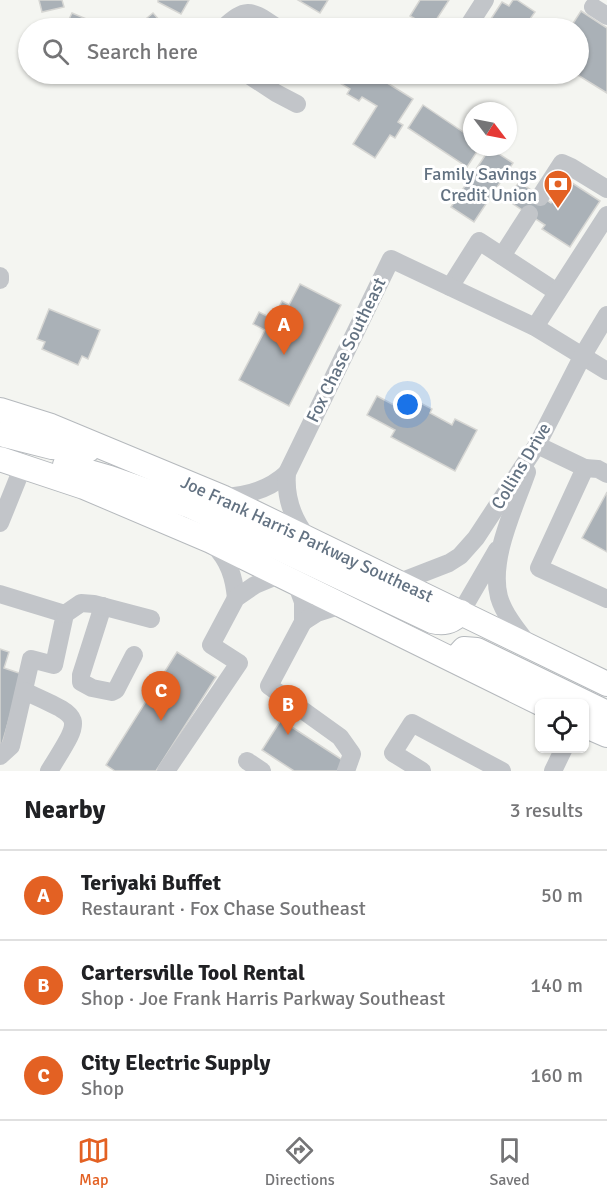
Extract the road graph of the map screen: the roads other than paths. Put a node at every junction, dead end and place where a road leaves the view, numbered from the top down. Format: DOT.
graph roads {
  1 [pos="485,0"];
  2 [pos="235,18"];
  3 [pos="259,18"];
  4 [pos="473,18"];
  5 [pos="262,84"];
  6 [pos="297,104"];
  7 [pos="607,189"];
  8 [pos="540,197"];
  9 [pos="529,214"];
  10 [pos="607,215"];
  11 [pos="502,256"];
  12 [pos="0,276"];
  13 [pos="0,280"];
  14 [pos="450,287"];
  15 [pos="557,292"];
  16 [pos="607,315"];
  17 [pos="535,327"];
  18 [pos="583,355"];
  19 [pos="607,371"];
  20 [pos="0,410"];
  21 [pos="0,434"];
  22 [pos="537,445"];
  23 [pos="118,453"];
  24 [pos="15,464"];
  25 [pos="585,468"];
  26 [pos="287,473"];
  27 [pos="607,474"];
  28 [pos="222,497"];
  29 [pos="0,523"];
  30 [pos="505,535"];
  31 [pos="307,537"];
  32 [pos="211,541"];
  33 [pos="287,579"];
  34 [pos="400,582"];
  35 [pos="0,594"];
  36 [pos="237,598"];
  37 [pos="607,599"];
  38 [pos="342,605"];
  39 [pos="103,606"];
  40 [pos="461,612"];
  41 [pos="65,614"];
  42 [pos="151,620"];
  43 [pos="303,622"];
  44 [pos="530,646"];
  45 [pos="134,655"];
  46 [pos="454,660"];
  47 [pos="607,684"];
  48 [pos="24,691"];
  49 [pos="535,700"];
  50 [pos="607,713"];
  51 [pos="589,726"];
  52 [pos="607,735"];
  53 [pos="562,753"];
  54 [pos="0,756"];
  55 [pos="0,765"];
  56 [pos="4,771"];
  57 [pos="49,771"];
  58 [pos="166,771"];
  59 [pos="346,771"];
  60 [pos="422,771"];
  61 [pos="502,771"];
  62 [pos="553,771"];
  1 -- 4 [label="street"];
  2 -- 3 [label="street"];
  5 -- 6 [label="street"];
  7 -- 8 [label="street"];
  9 -- 11 [label="street"];
  10 -- 15 [label="street"];
  11 -- 14 [label="street"];
  11 -- 15 [label="street"];
  12 -- 13 [label="street"];
  14 -- 17 [label="street, Fox Chase Southeast"];
  14 -- 26 [label="street, Fox Chase Southeast"];
  15 -- 17 [label="street"];
  16 -- 18 [label="street, Collins Drive"];
  17 -- 18 [label="street, Fox Chase Southeast"];
  18 -- 19 [label="street, Fox Chase Southeast"];
  18 -- 22 [label="street, Collins Drive"];
  20 -- 23 [label="main road, Joe Frank Harris Parkway Southeast"];
  21 -- 23 [label="main road"];
  22 -- 25 [label="street"];
  22 -- 30 [label="street"];
  22 -- 34 [label="street, Collins Drive"];
  23 -- 28 [label="main road, Joe Frank Harris Parkway Southeast"];
  24 -- 29 [label="street"];
  24 -- 32 [label="main road"];
  24 -- 40 [label="main road"];
  25 -- 27 [label="street"];
  25 -- 37 [label="street"];
  26 -- 28 [label="street"];
  26 -- 31 [label="street"];
  28 -- 31 [label="main road, Joe Frank Harris Parkway Southeast"];
  30 -- 40 [label="street"];
  30 -- 44 [label="street"];
  31 -- 34 [label="main road, Joe Frank Harris Parkway Southeast"];
  32 -- 33 [label="main road"];
  32 -- 36 [label="street"];
  33 -- 36 [label="street"];
  33 -- 38 [label="main road"];
  33 -- 43 [label="street"];
  34 -- 40 [label="main road, Joe Frank Harris Parkway Southeast"];
  35 -- 41 [label="street"];
  36 -- 58 [label="street"];
  38 -- 43 [label="street"];
  38 -- 46 [label="main road"];
  39 -- 41 [label="street"];
  39 -- 42 [label="street"];
  39 -- 45 [label="street"];
  40 -- 44 [label="main road, Joe Frank Harris Parkway Southeast"];
  41 -- 48 [label="street"];
  43 -- 59 [label="street"];
  44 -- 47 [label="main road, Joe Frank Harris Parkway Southeast"];
  46 -- 49 [label="main road"];
  46 -- 50 [label="main road"];
  48 -- 54 [label="street"];
  48 -- 57 [label="street"];
  51 -- 52 [label="main road"];
  53 -- 62 [label="street"];
  55 -- 56 [label="street"];
  60 -- 61 [label="street"];
}
